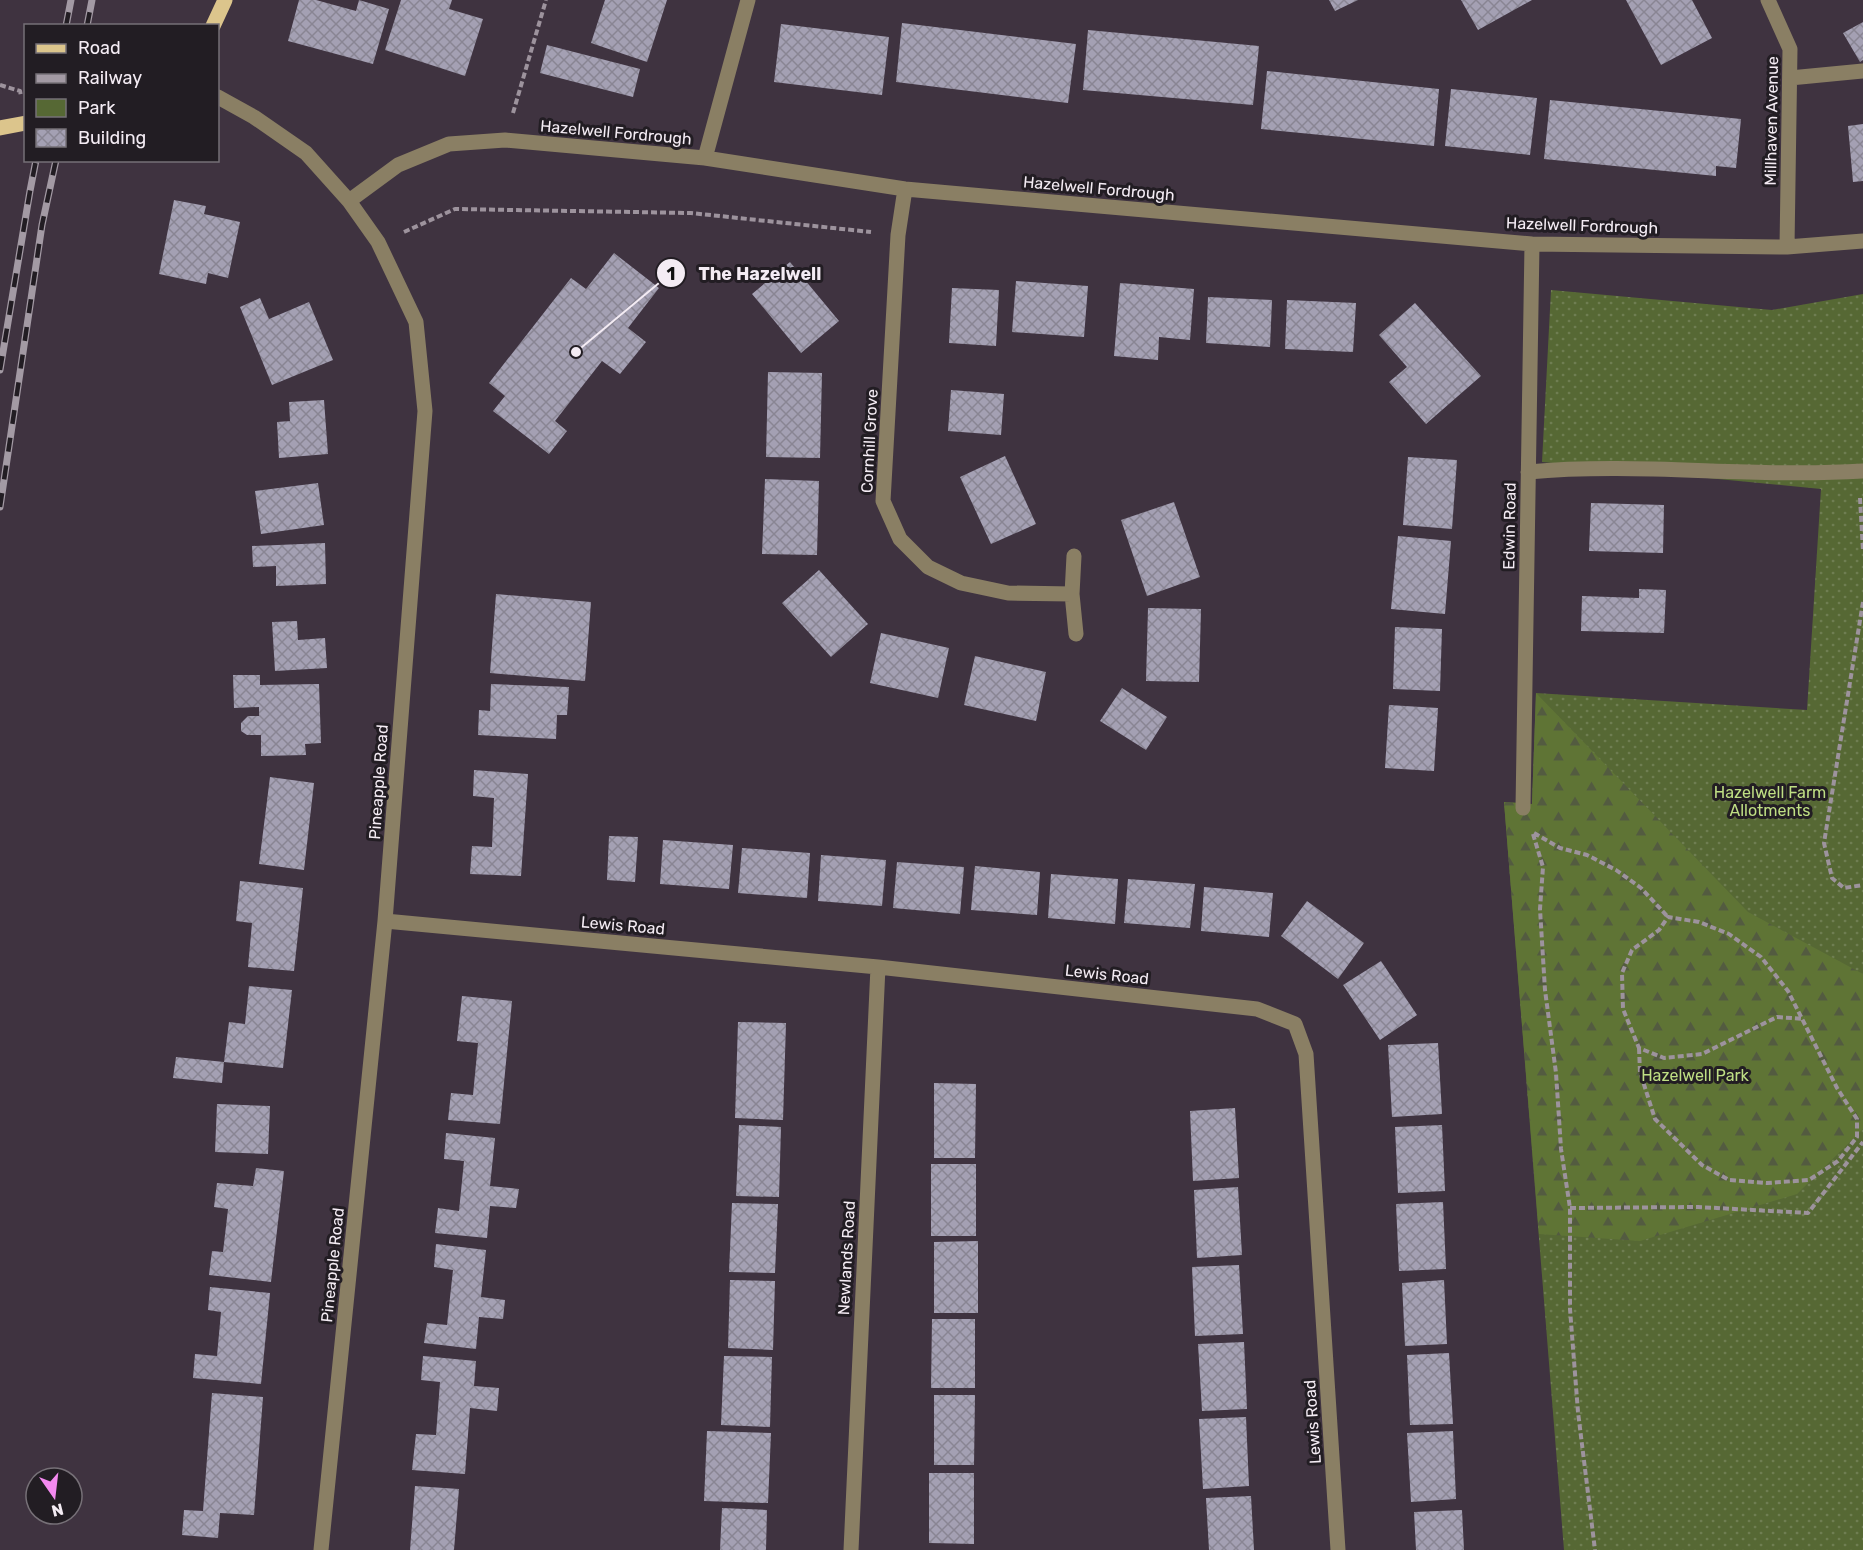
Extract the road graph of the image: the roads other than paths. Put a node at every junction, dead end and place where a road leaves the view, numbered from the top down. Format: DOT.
graph roads {
  1 [pos="225,0"];
  2 [pos="748,0"];
  3 [pos="1768,0"];
  4 [pos="214,24"];
  5 [pos="1863,71"];
  6 [pos="1790,78"];
  7 [pos="219,98"];
  8 [pos="24,123"];
  9 [pos="0,128"];
  10 [pos="705,158"];
  11 [pos="905,189"];
  12 [pos="349,201"];
  13 [pos="1863,241"];
  14 [pos="1532,244"];
  15 [pos="1787,247"];
  16 [pos="1861,471"];
  17 [pos="1528,472"];
  18 [pos="1074,556"];
  19 [pos="1072,594"];
  20 [pos="1076,634"];
  21 [pos="1523,808"];
  22 [pos="386,921"];
  23 [pos="878,967"];
  24 [pos="321,1550"];
  25 [pos="850,1550"];
  26 [pos="1338,1550"];
  1 -- 4 [label="main road"];
  2 -- 10 [label="street"];
  3 -- 6 [label="street, Millhaven Avenue"];
  5 -- 6 [label="street"];
  6 -- 15 [label="street, Millhaven Avenue"];
  7 -- 12 [label="street, Pineapple Road"];
  8 -- 9 [label="main road"];
  10 -- 11 [label="street, Hazelwell Fordrough"];
  10 -- 12 [label="street, Hazelwell Fordrough"];
  11 -- 14 [label="street, Hazelwell Fordrough"];
  11 -- 19 [label="street, Cornhill Grove"];
  12 -- 22 [label="street, Pineapple Road"];
  13 -- 15 [label="street, Hazelwell Fordrough"];
  14 -- 15 [label="street, Hazelwell Fordrough"];
  14 -- 17 [label="street, Edwin Road"];
  16 -- 17 [label="street"];
  17 -- 21 [label="street, Edwin Road"];
  18 -- 19 [label="street"];
  19 -- 20 [label="street"];
  22 -- 23 [label="street, Lewis Road"];
  22 -- 24 [label="street, Pineapple Road"];
  23 -- 25 [label="street, Newlands Road"];
  23 -- 26 [label="street, Lewis Road"];
}
